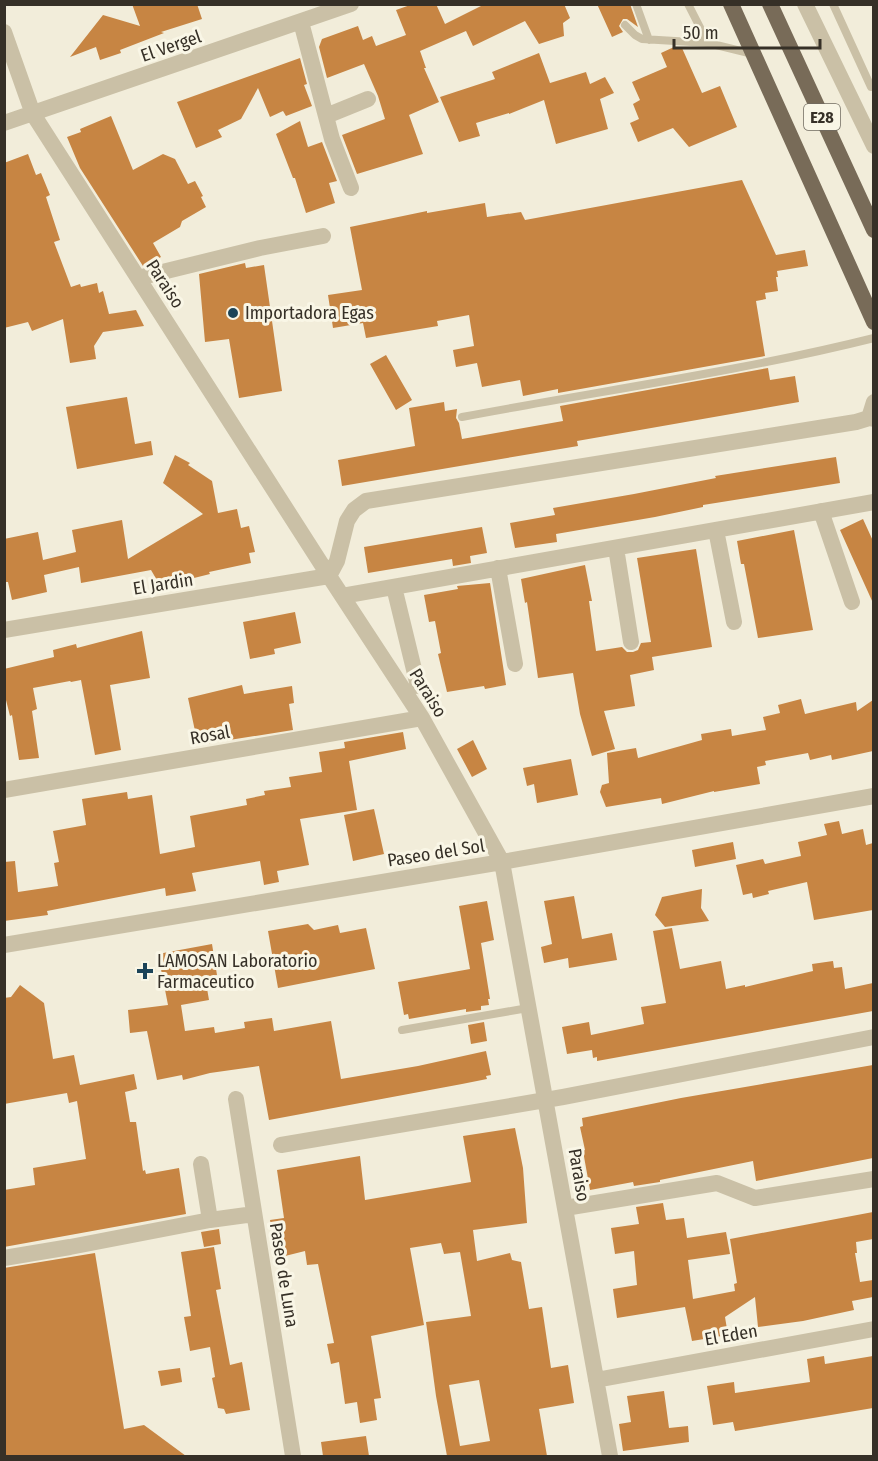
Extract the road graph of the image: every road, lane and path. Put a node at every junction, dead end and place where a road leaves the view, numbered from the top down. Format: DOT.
graph roads {
  1 [pos="351,4"];
  2 [pos="636,4"];
  3 [pos="688,4"];
  4 [pos="731,4"];
  5 [pos="770,4"];
  6 [pos="806,4"];
  7 [pos="833,4"];
  8 [pos="301,22"];
  9 [pos="625,25"];
  10 [pos="4,32"];
  11 [pos="649,40"];
  12 [pos="708,44"];
  13 [pos="755,55"];
  14 [pos="873,86"];
  15 [pos="368,99"];
  16 [pos="33,114"];
  17 [pos="326,116"];
  18 [pos="4,123"];
  19 [pos="873,146"];
  20 [pos="351,188"];
  21 [pos="873,230"];
  22 [pos="323,236"];
  23 [pos="138,278"];
  24 [pos="873,322"];
  25 [pos="873,338"];
  26 [pos="872,413"];
  27 [pos="462,417"];
  28 [pos="873,502"];
  29 [pos="821,512"];
  30 [pos="716,530"];
  31 [pos="616,548"];
  32 [pos="498,568"];
  33 [pos="329,576"];
  34 [pos="394,587"];
  35 [pos="342,596"];
  36 [pos="852,602"];
  37 [pos="734,622"];
  38 [pos="4,630"];
  39 [pos="631,642"];
  40 [pos="515,664"];
  41 [pos="418,686"];
  42 [pos="422,718"];
  43 [pos="4,790"];
  44 [pos="873,796"];
  45 [pos="501,862"];
  46 [pos="4,945"];
  47 [pos="528,1008"];
  48 [pos="402,1030"];
  49 [pos="873,1037"];
  50 [pos="236,1099"];
  51 [pos="545,1099"];
  52 [pos="281,1145"];
  53 [pos="201,1164"];
  54 [pos="873,1179"];
  55 [pos="565,1209"];
  56 [pos="254,1214"];
  57 [pos="210,1220"];
  58 [pos="4,1258"];
  59 [pos="873,1329"];
  60 [pos="596,1380"];
  61 [pos="293,1456"];
  62 [pos="610,1456"];
  1 -- 8 [label="street, El Vergel"];
  2 -- 11 [label="lane"];
  3 -- 12 [label="lane"];
  4 -- 13 [label="main road, E28"];
  5 -- 21 [label="main road, E28"];
  6 -- 19 [label="street"];
  7 -- 14 [label="lane"];
  8 -- 16 [label="street, El Vergel"];
  8 -- 17 [label="street"];
  9 -- 11 [label="lane"];
  10 -- 16 [label="street, Paraiso"];
  11 -- 12 [label="lane"];
  12 -- 13 [label="lane"];
  13 -- 24 [label="main road, E28"];
  15 -- 17 [label="street"];
  16 -- 18 [label="street, El Vergel"];
  16 -- 23 [label="street, Paraiso"];
  17 -- 20 [label="street"];
  22 -- 23 [label="street"];
  23 -- 33 [label="street, Paraiso"];
  25 -- 27 [label="lane"];
  26 -- 33 [label="street"];
  28 -- 29 [label="street"];
  29 -- 30 [label="street"];
  29 -- 36 [label="street"];
  30 -- 31 [label="street"];
  30 -- 37 [label="street"];
  31 -- 32 [label="street"];
  31 -- 39 [label="street"];
  32 -- 34 [label="street"];
  32 -- 40 [label="street"];
  33 -- 35 [label="street, Paraiso"];
  33 -- 38 [label="street, El Jardin"];
  34 -- 35 [label="street"];
  34 -- 41 [label="street"];
  35 -- 42 [label="street, Paraiso"];
  42 -- 43 [label="street, Rosal"];
  42 -- 45 [label="street, Paraiso"];
  44 -- 45 [label="street, Paseo del Sol"];
  45 -- 46 [label="street, Paseo del Sol"];
  45 -- 47 [label="street, Paraiso"];
  47 -- 48 [label="lane"];
  47 -- 51 [label="street, Paraiso"];
  49 -- 51 [label="street"];
  50 -- 56 [label="street, Paseo de Luna"];
  51 -- 52 [label="street"];
  51 -- 55 [label="street, Paraiso"];
  53 -- 57 [label="street"];
  54 -- 55 [label="street"];
  55 -- 60 [label="street, Paraiso"];
  56 -- 57 [label="street"];
  56 -- 61 [label="street, Paseo de Luna"];
  57 -- 58 [label="street"];
  59 -- 60 [label="street, El Eden"];
  60 -- 62 [label="street, Paraiso"];
}
